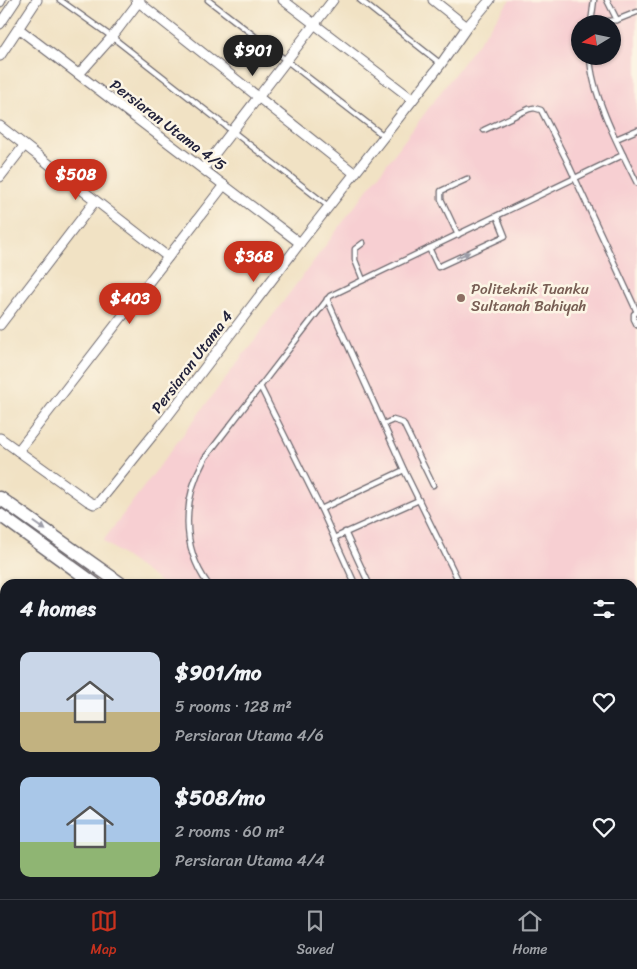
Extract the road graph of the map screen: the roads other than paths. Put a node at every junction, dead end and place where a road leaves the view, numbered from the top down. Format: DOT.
graph roads {
  1 [pos="16,0"];
  2 [pos="37,0"];
  3 [pos="60,0"];
  4 [pos="208,0"];
  5 [pos="283,0"];
  6 [pos="333,0"];
  7 [pos="360,0"];
  8 [pos="433,0"];
  9 [pos="490,0"];
  10 [pos="594,0"];
  11 [pos="607,0"];
  12 [pos="138,1"];
  13 [pos="637,12"];
  14 [pos="593,15"];
  15 [pos="614,15"];
  16 [pos="621,18"];
  17 [pos="0,24"];
  18 [pos="314,24"];
  19 [pos="467,27"];
  20 [pos="19,29"];
  21 [pos="112,37"];
  22 [pos="0,56"];
  23 [pos="286,61"];
  24 [pos="441,64"];
  25 [pos="592,65"];
  26 [pos="79,74"];
  27 [pos="259,96"];
  28 [pos="412,100"];
  29 [pos="0,126"];
  30 [pos="484,130"];
  31 [pos="637,130"];
  32 [pos="232,132"];
  33 [pos="384,136"];
  34 [pos="616,140"];
  35 [pos="24,146"];
  36 [pos="623,155"];
  37 [pos="203,168"];
  38 [pos="354,173"];
  39 [pos="0,177"];
  40 [pos="575,178"];
  41 [pos="467,179"];
  42 [pos="637,183"];
  43 [pos="224,184"];
  44 [pos="95,201"];
  45 [pos="328,206"];
  46 [pos="496,216"];
  47 [pos="458,234"];
  48 [pos="300,243"];
  49 [pos="363,243"];
  50 [pos="428,248"];
  51 [pos="168,257"];
  52 [pos="363,280"];
  53 [pos="327,299"];
  54 [pos="637,312"];
  55 [pos="0,324"];
  56 [pos="637,325"];
  57 [pos="260,386"];
  58 [pos="384,424"];
  59 [pos="0,438"];
  60 [pos="18,451"];
  61 [pos="404,470"];
  62 [pos="433,485"];
  63 [pos="0,498"];
  64 [pos="419,500"];
  65 [pos="321,509"];
  66 [pos="0,515"];
  67 [pos="345,532"];
  68 [pos="334,538"];
  69 [pos="88,579"];
  70 [pos="114,579"];
  71 [pos="205,579"];
  72 [pos="353,579"];
  73 [pos="368,579"];
  74 [pos="458,579"];
  1 -- 17 [label="street"];
  2 -- 20 [label="street"];
  3 -- 21 [label="lane"];
  4 -- 23 [label="lane"];
  5 -- 18 [label="street"];
  6 -- 18 [label="street"];
  7 -- 24 [label="lane"];
  8 -- 19 [label="street"];
  9 -- 19 [label="street, Persiaran Utama 4"];
  10 -- 14 [label="lane"];
  11 -- 15 [label="lane"];
  12 -- 21 [label="street"];
  12 -- 27 [label="street"];
  13 -- 16 [label="lane"];
  18 -- 23 [label="street"];
  18 -- 28 [label="street"];
  19 -- 24 [label="street, Persiaran Utama 4"];
  20 -- 22 [label="street"];
  20 -- 26 [label="street, Persiaran Utama 4/5"];
  21 -- 26 [label="street"];
  21 -- 32 [label="lane"];
  23 -- 27 [label="street"];
  23 -- 33 [label="lane"];
  24 -- 28 [label="street, Persiaran Utama 4"];
  25 -- 34 [label="lane"];
  26 -- 37 [label="street, Persiaran Utama 4/5"];
  27 -- 32 [label="street"];
  27 -- 38 [label="street"];
  28 -- 33 [label="street, Persiaran Utama 4"];
  29 -- 35 [label="street"];
  30 -- 40 [label="lane"];
  31 -- 34 [label="lane"];
  32 -- 37 [label="street"];
  32 -- 45 [label="lane"];
  33 -- 38 [label="street, Persiaran Utama 4"];
  34 -- 36 [label="lane"];
  35 -- 39 [label="street"];
  35 -- 44 [label="street"];
  36 -- 40 [label="lane"];
  36 -- 42 [label="lane"];
  37 -- 43 [label="street, Persiaran Utama 4/5"];
  38 -- 45 [label="street, Persiaran Utama 4"];
  40 -- 46 [label="lane"];
  40 -- 54 [label="lane"];
  41 -- 47 [label="lane"];
  43 -- 48 [label="street, Persiaran Utama 4/5"];
  43 -- 51 [label="street"];
  44 -- 51 [label="street"];
  44 -- 55 [label="street"];
  45 -- 48 [label="street, Persiaran Utama 4"];
  46 -- 47 [label="lane"];
  50 -- 46 [label="lane, one-way"];
  47 -- 50 [label="lane"];
  48 -- 60 [label="street, Persiaran Utama 4"];
  49 -- 52 [label="lane"];
  50 -- 52 [label="lane"];
  51 -- 60 [label="street"];
  52 -- 53 [label="lane"];
  53 -- 57 [label="lane"];
  53 -- 58 [label="lane"];
  54 -- 56 [label="lane"];
  57 -- 65 [label="lane"];
  57 -- 71 [label="lane"];
  58 -- 61 [label="lane"];
  58 -- 62 [label="lane"];
  59 -- 60 [label="street, Persiaran Utama 4"];
  61 -- 64 [label="lane"];
  61 -- 65 [label="lane"];
  63 -- 70 [label="main road, one-way"];
  64 -- 67 [label="lane"];
  64 -- 74 [label="lane"];
  65 -- 68 [label="lane"];
  66 -- 69 [label="main road"];
  67 -- 68 [label="lane"];
  67 -- 73 [label="lane"];
  68 -- 72 [label="lane"];
}
